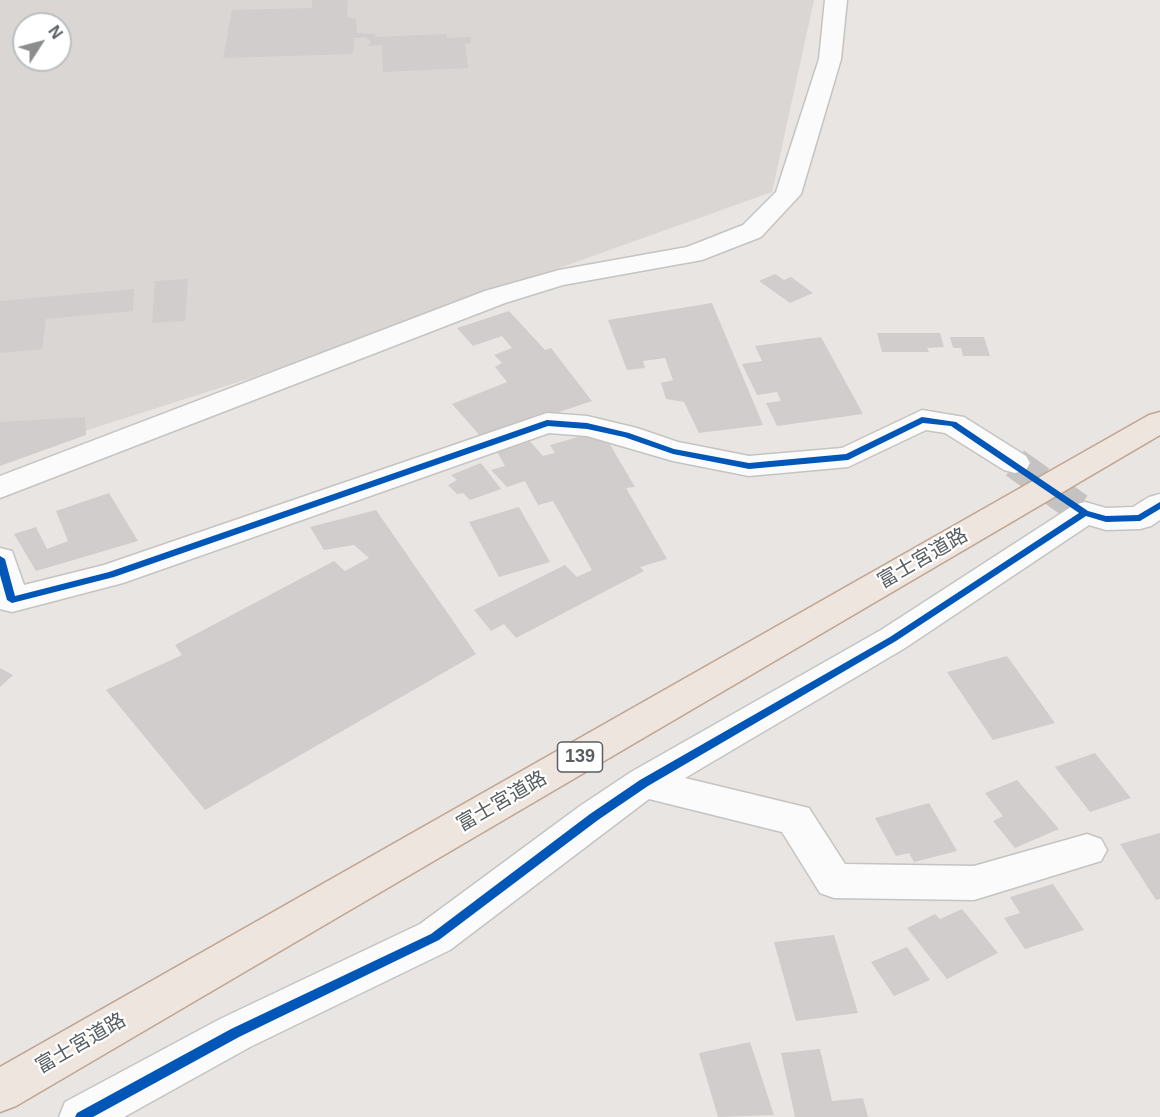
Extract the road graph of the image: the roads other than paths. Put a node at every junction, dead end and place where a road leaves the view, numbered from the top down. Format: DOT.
graph roads {
  1 [pos="836,0"];
  2 [pos="1160,422"];
  3 [pos="1015,464"];
  4 [pos="0,488"];
  5 [pos="1160,505"];
  6 [pos="0,559"];
  7 [pos="644,783"];
  8 [pos="1087,850"];
  9 [pos="0,1091"];
  10 [pos="81,1117"];
  1 -- 4 [label="street"];
  2 -- 9 [label="highway, 富士宮道路 / 139"];
  3 -- 6 [label="street"];
  5 -- 7 [label="street"];
  7 -- 8 [label="street"];
  7 -- 10 [label="street"];
}
